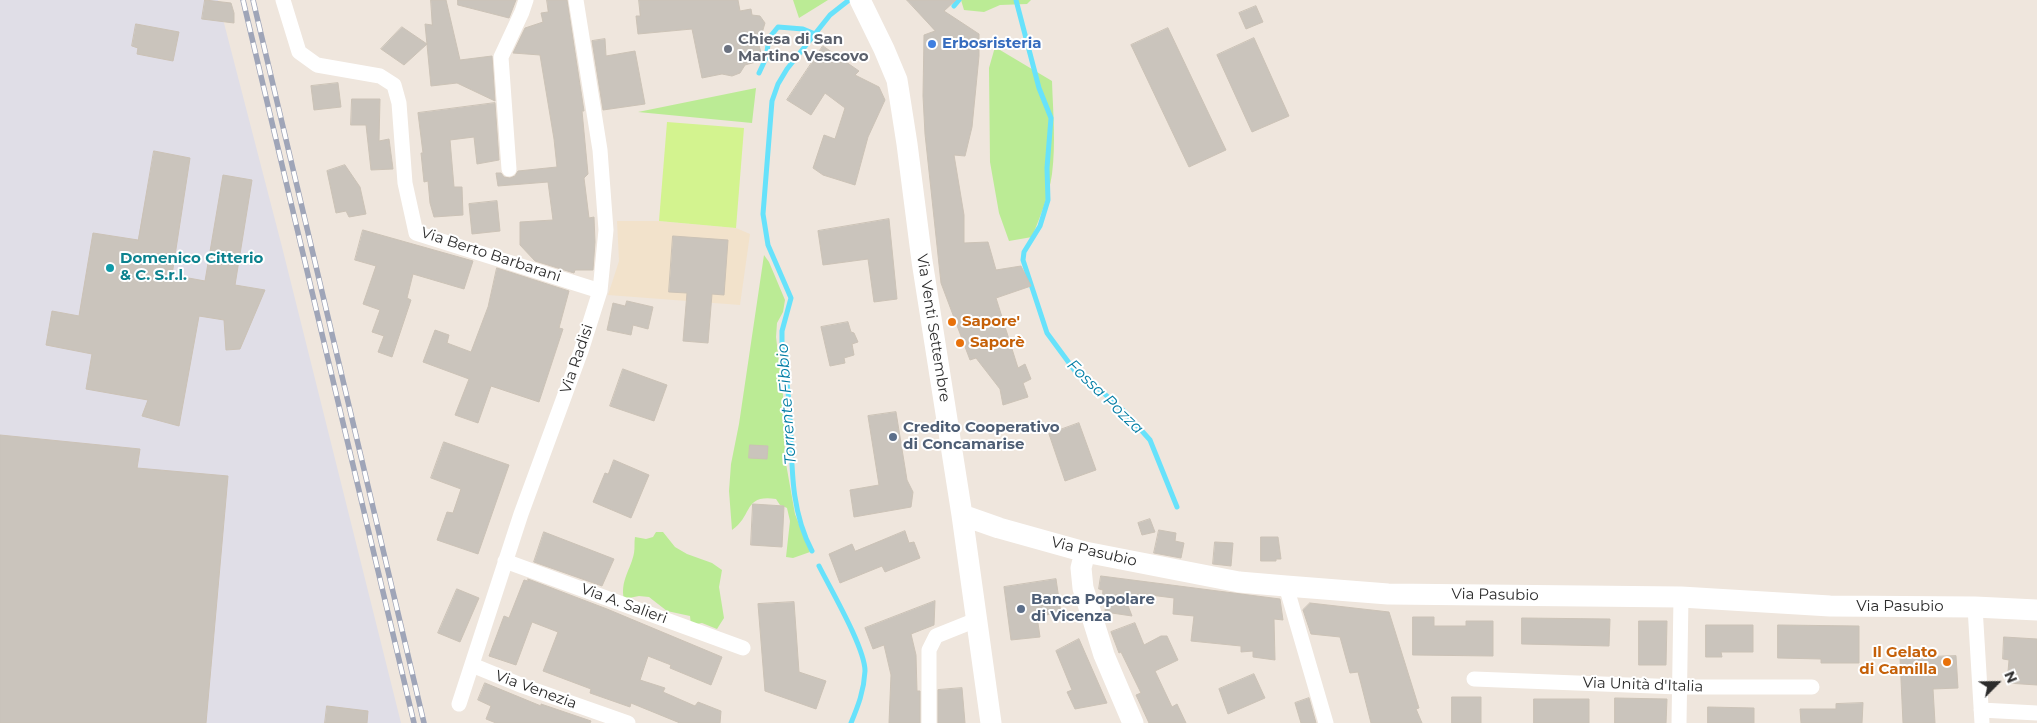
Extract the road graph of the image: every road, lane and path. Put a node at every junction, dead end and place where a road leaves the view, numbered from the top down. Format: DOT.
graph roads {
  1 [pos="283,0"];
  2 [pos="526,0"];
  3 [pos="576,0"];
  4 [pos="860,0"];
  5 [pos="509,169"];
  6 [pos="600,291"];
  7 [pos="962,515"];
  8 [pos="1085,552"];
  9 [pos="506,561"];
  10 [pos="1286,586"];
  11 [pos="1681,597"];
  12 [pos="1975,607"];
  13 [pos="2037,610"];
  14 [pos="976,620"];
  15 [pos="743,648"];
  16 [pos="472,665"];
  17 [pos="1474,679"];
  18 [pos="1679,686"];
  19 [pos="1812,688"];
  20 [pos="459,704"];
  21 [pos="2037,712"];
  22 [pos="1981,716"];
  23 [pos="591,717"];
  24 [pos="628,723"];
  25 [pos="928,723"];
  26 [pos="991,723"];
  27 [pos="1133,723"];
  28 [pos="1326,723"];
  29 [pos="1679,723"];
  1 -- 6 [label="street, Via Berto Barbarani"];
  2 -- 5 [label="street"];
  3 -- 6 [label="street, Via Radisi"];
  4 -- 7 [label="street, Via Venti Settembre"];
  6 -- 9 [label="street, Via Radisi"];
  7 -- 8 [label="street, Via Pasubio"];
  7 -- 14 [label="street, Via Venti Settembre"];
  8 -- 10 [label="street, Via Pasubio"];
  8 -- 27 [label="street"];
  9 -- 15 [label="street, Via A. Salieri"];
  9 -- 16 [label="street, Via Radisi"];
  10 -- 11 [label="street, Via Pasubio"];
  10 -- 28 [label="street"];
  11 -- 12 [label="street, Via Pasubio"];
  11 -- 18 [label="street"];
  12 -- 13 [label="street, Via Pasubio"];
  12 -- 22 [label="street"];
  14 -- 25 [label="street"];
  14 -- 26 [label="street, Via Venti Settembre"];
  16 -- 20 [label="street, Via Radisi"];
  16 -- 23 [label="street, Via Venezia"];
  17 -- 18 [label="street, Via Unità d'Italia"];
  18 -- 19 [label="street, Via Unità d'Italia"];
  18 -- 29 [label="street"];
  21 -- 22 [label="street"];
  23 -- 24 [label="street, Via Venezia"];
}
